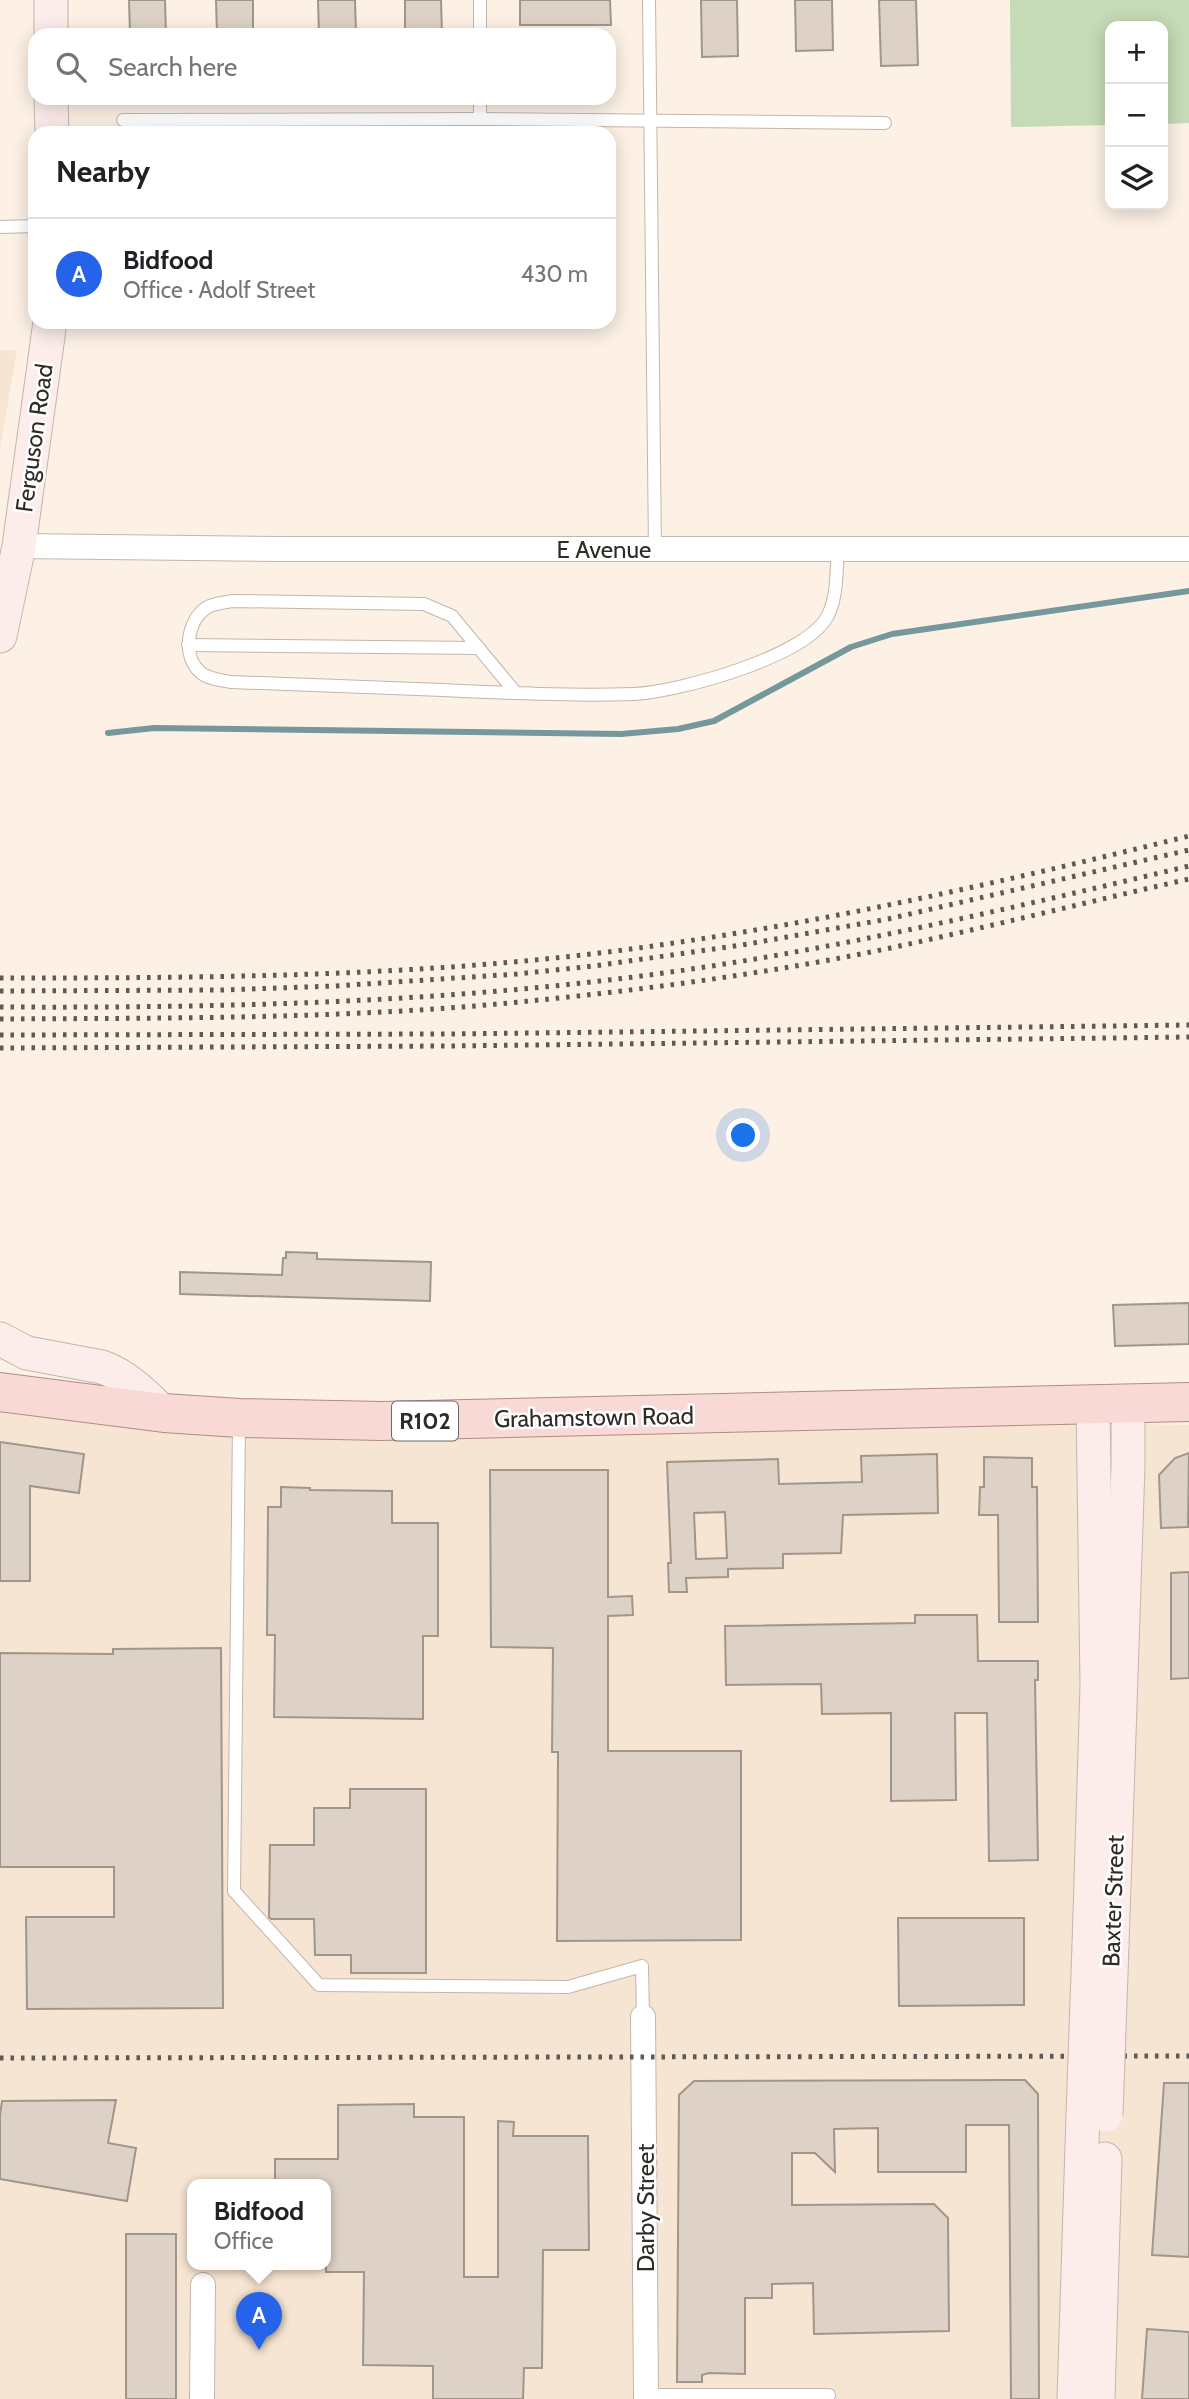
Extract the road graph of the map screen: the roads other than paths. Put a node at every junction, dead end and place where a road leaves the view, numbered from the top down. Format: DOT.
graph roads {
  1 [pos="51,0"];
  2 [pos="480,0"];
  3 [pos="649,0"];
  4 [pos="51,28"];
  5 [pos="480,28"];
  6 [pos="51,105"];
  7 [pos="480,105"];
  8 [pos="480,118"];
  9 [pos="123,120"];
  10 [pos="649,121"];
  11 [pos="885,123"];
  12 [pos="52,126"];
  13 [pos="28,226"];
  14 [pos="0,227"];
  15 [pos="49,329"];
  16 [pos="19,546"];
  17 [pos="838,549"];
  18 [pos="1189,549"];
  19 [pos="655,550"];
  20 [pos="0,636"];
  21 [pos="188,645"];
  22 [pos="479,648"];
  23 [pos="516,693"];
  24 [pos="0,1339"];
  25 [pos="0,1392"];
  26 [pos="1189,1402"];
  27 [pos="1111,1404"];
  28 [pos="164,1413"];
  29 [pos="239,1418"];
  30 [pos="643,2017"];
  31 [pos="1095,2114"];
  32 [pos="203,2285"];
  33 [pos="829,2395"];
  34 [pos="646,2397"];
  35 [pos="202,2399"];
  36 [pos="1074,2399"];
  37 [pos="1098,2399"];
  1 -- 4 [label="main road"];
  2 -- 5 [label="lane"];
  3 -- 10 [label="lane"];
  6 -- 12 [label="main road"];
  7 -- 8 [label="lane"];
  8 -- 9 [label="lane"];
  8 -- 10 [label="lane"];
  10 -- 11 [label="lane"];
  10 -- 19 [label="lane"];
  13 -- 14 [label="lane"];
  15 -- 16 [label="main road, Ferguson Road"];
  16 -- 19 [label="street, E Avenue"];
  16 -- 20 [label="main road, Ferguson Road"];
  17 -- 18 [label="street, E Avenue"];
  17 -- 19 [label="street, E Avenue"];
  17 -- 23 [label="lane"];
  21 -- 22 [label="lane"];
  21 -- 22 [label="lane"];
  21 -- 23 [label="lane"];
  22 -- 23 [label="lane"];
  24 -- 28 [label="main road"];
  25 -- 28 [label="main road, Grahamstown Road / R102"];
  26 -- 27 [label="main road, Grahamstown Road / R102"];
  27 -- 29 [label="main road, Grahamstown Road / R102"];
  27 -- 31 [label="main road, Baxter Street, bridge"];
  28 -- 29 [label="main road, Grahamstown Road / R102"];
  29 -- 30 [label="lane"];
  30 -- 34 [label="street, Darby Street"];
  31 -- 36 [label="main road, Baxter Street"];
  31 -- 37 [label="main road, Baxter Street"];
  32 -- 35 [label="street"];
  33 -- 34 [label="lane"];
}
